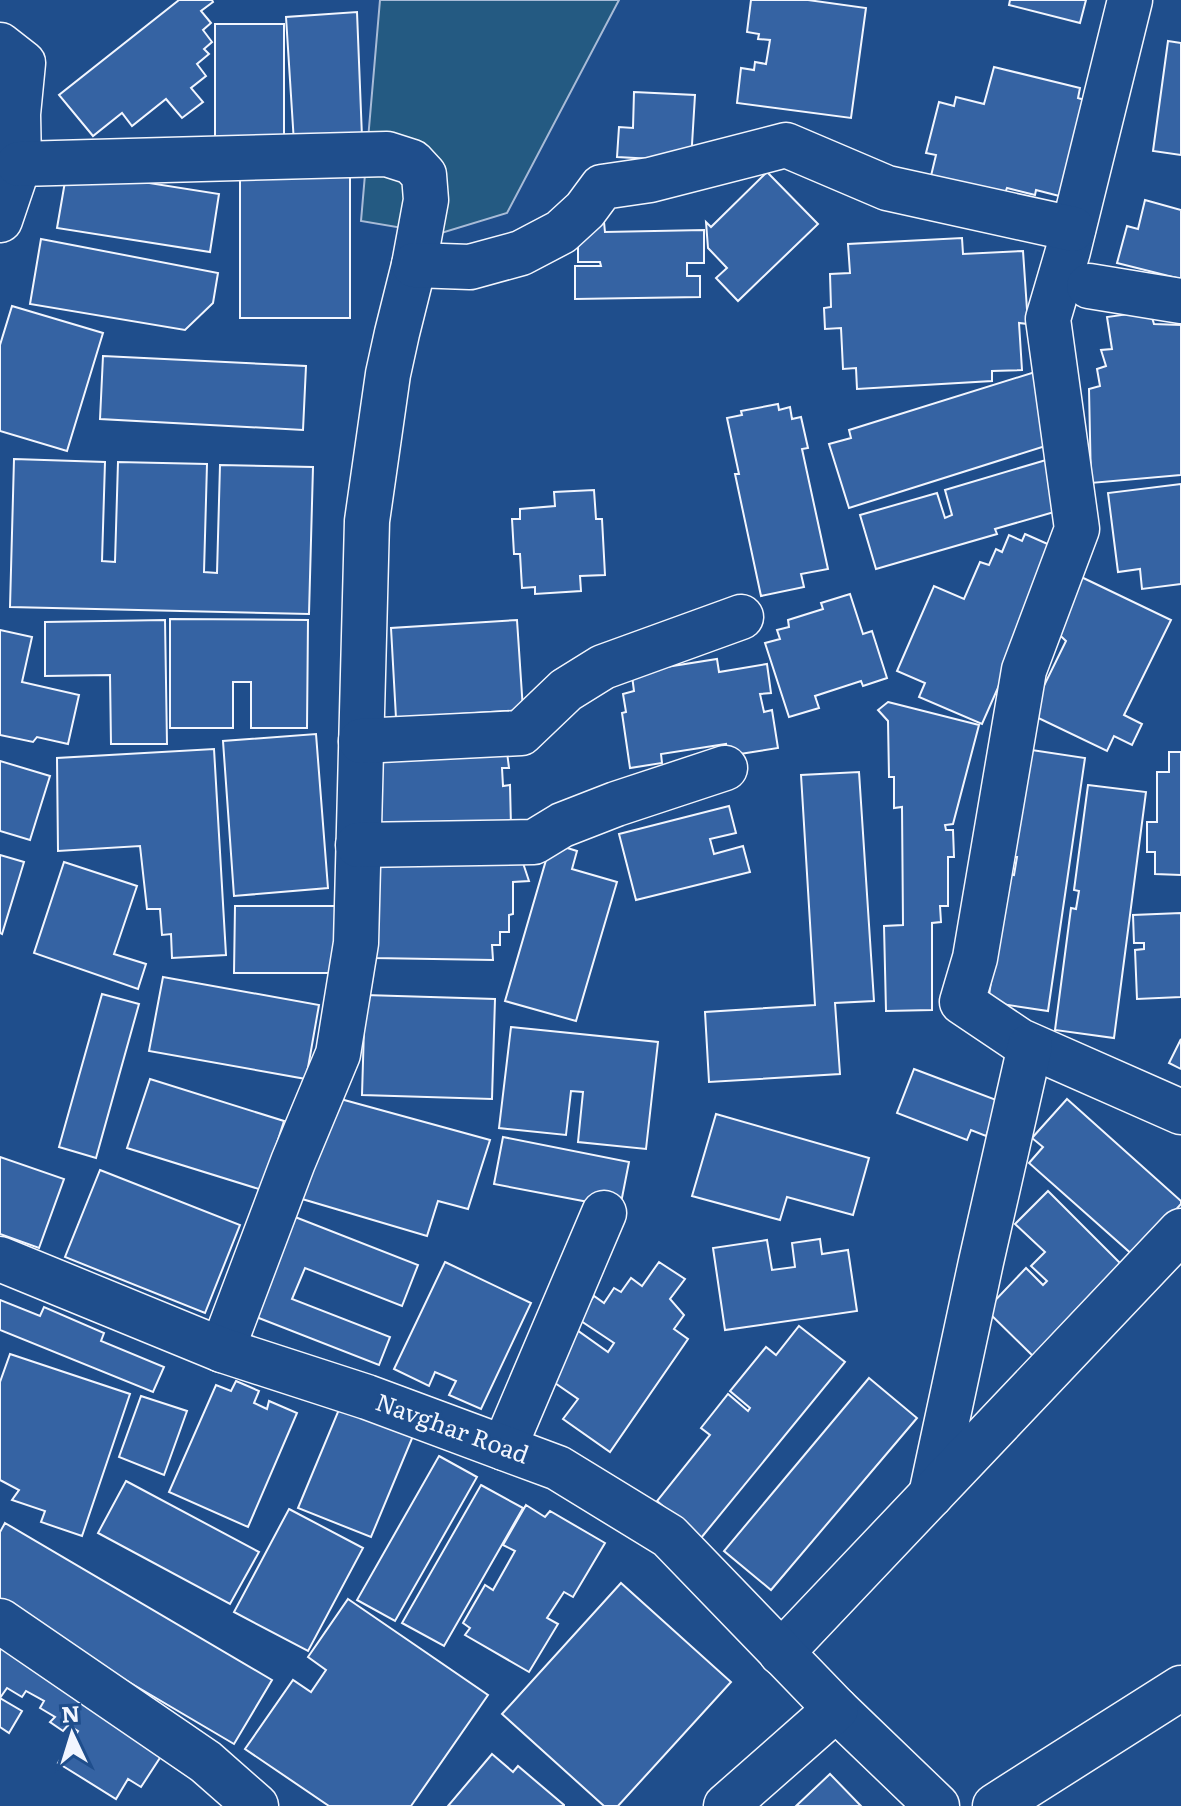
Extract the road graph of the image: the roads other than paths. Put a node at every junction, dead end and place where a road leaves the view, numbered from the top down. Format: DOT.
graph roads {
  1 [pos="1130,0"];
  2 [pos="0,45"];
  3 [pos="19,164"];
  4 [pos="0,220"];
  5 [pos="1073,229"];
  6 [pos="414,265"];
  7 [pos="1089,286"];
  8 [pos="1181,301"];
  9 [pos="741,617"];
  10 [pos="361,741"];
  11 [pos="725,768"];
  12 [pos="358,845"];
  13 [pos="1030,1046"];
  14 [pos="1181,1112"];
  15 [pos="604,1213"];
  16 [pos="1181,1231"];
  17 [pos="0,1259"];
  18 [pos="222,1350"];
  19 [pos="504,1448"];
  20 [pos="931,1495"];
  21 [pos="0,1621"];
  22 [pos="781,1653"];
  23 [pos="1181,1688"];
  24 [pos="836,1709"];
  25 [pos="256,1806"];
  26 [pos="726,1806"];
  27 [pos="937,1806"];
  28 [pos="995,1806"];
  1 -- 5 [label="street"];
  2 -- 3 [label="street"];
  3 -- 4 [label="street"];
  3 -- 6 [label="street"];
  5 -- 6 [label="street"];
  5 -- 13 [label="street"];
  6 -- 10 [label="street"];
  7 -- 8 [label="street"];
  9 -- 10 [label="street"];
  10 -- 12 [label="street"];
  11 -- 12 [label="street"];
  12 -- 18 [label="street"];
  13 -- 14 [label="street"];
  13 -- 20 [label="street"];
  15 -- 19 [label="street"];
  16 -- 20 [label="street"];
  17 -- 18 [label="street, Navghar Road"];
  18 -- 19 [label="street, Navghar Road"];
  19 -- 22 [label="street, Navghar Road"];
  20 -- 22 [label="street"];
  21 -- 25 [label="street"];
  22 -- 24 [label="street, Navghar Road"];
  23 -- 28 [label="street"];
  24 -- 26 [label="street"];
  24 -- 27 [label="street, Navghar Road"];
}
